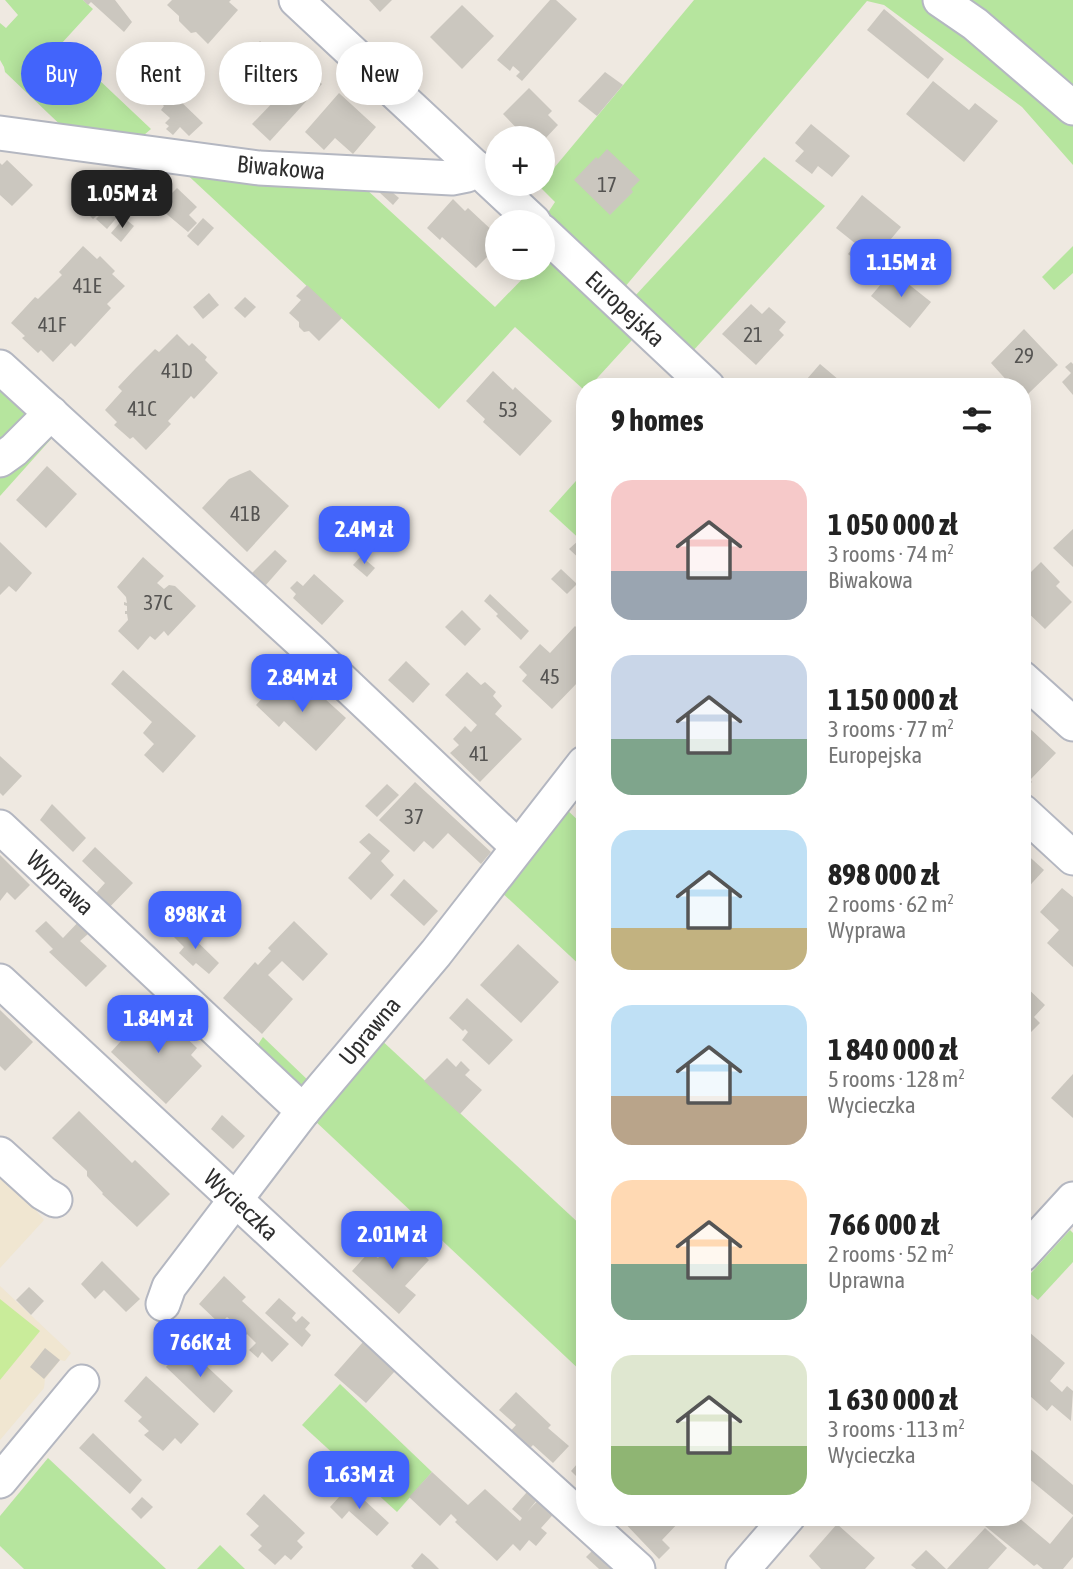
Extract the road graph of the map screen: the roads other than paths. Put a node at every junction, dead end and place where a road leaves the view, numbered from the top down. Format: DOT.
graph roads {
  1 [pos="296,0"];
  2 [pos="940,0"];
  3 [pos="1073,108"];
  4 [pos="0,133"];
  5 [pos="477,168"];
  6 [pos="521,210"];
  7 [pos="555,242"];
  8 [pos="0,367"];
  9 [pos="698,378"];
  10 [pos="51,413"];
  11 [pos="0,460"];
  12 [pos="1031,686"];
  13 [pos="1073,724"];
  14 [pos="576,773"];
  15 [pos="1031,819"];
  16 [pos="0,827"];
  17 [pos="518,847"];
  18 [pos="1073,858"];
  19 [pos="0,981"];
  20 [pos="303,1111"];
  21 [pos="0,1154"];
  22 [pos="1073,1199"];
  23 [pos="55,1200"];
  24 [pos="236,1201"];
  25 [pos="1031,1245"];
  26 [pos="163,1304"];
  27 [pos="82,1382"];
  28 [pos="0,1481"];
  29 [pos="576,1512"];
  30 [pos="591,1526"];
  31 [pos="781,1526"];
  32 [pos="638,1569"];
  33 [pos="743,1569"];
  1 -- 5 [label="street"];
  2 -- 3 [label="street"];
  4 -- 5 [label="street, Biwakowa"];
  5 -- 6 [label="street"];
  7 -- 9 [label="street, Europejska"];
  8 -- 10 [label="street"];
  10 -- 11 [label="street"];
  10 -- 17 [label="street"];
  12 -- 13 [label="street"];
  14 -- 17 [label="street, Uprawna"];
  15 -- 18 [label="street"];
  16 -- 20 [label="street, Wyprawa"];
  17 -- 20 [label="street, Uprawna"];
  19 -- 24 [label="street, Wycieczka"];
  20 -- 24 [label="street, Uprawna"];
  21 -- 23 [label="street"];
  22 -- 25 [label="street"];
  24 -- 26 [label="street, Uprawna"];
  24 -- 29 [label="street, Wycieczka"];
  27 -- 28 [label="street"];
  30 -- 32 [label="street, Wycieczka"];
  31 -- 33 [label="street"];
}
